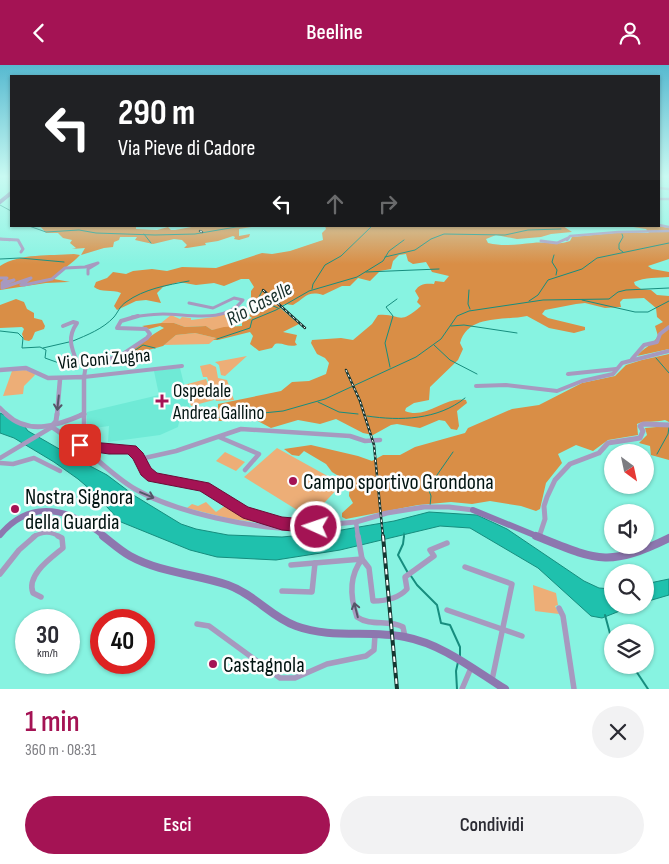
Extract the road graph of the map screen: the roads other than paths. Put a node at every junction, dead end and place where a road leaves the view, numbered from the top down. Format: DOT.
graph roads {
  1 [pos="669,231"];
  2 [pos="0,239"];
  3 [pos="542,241"];
  4 [pos="21,252"];
  5 [pos="88,274"];
  6 [pos="0,278"];
  7 [pos="189,303"];
  8 [pos="63,326"];
  9 [pos="669,327"];
  10 [pos="669,351"];
  11 [pos="630,360"];
  12 [pos="86,365"];
  13 [pos="182,367"];
  14 [pos="616,369"];
  15 [pos="0,370"];
  16 [pos="568,374"];
  17 [pos="61,377"];
  18 [pos="84,377"];
  19 [pos="476,386"];
  20 [pos="557,391"];
  21 [pos="0,408"];
  22 [pos="84,414"];
  23 [pos="669,425"];
  24 [pos="49,428"];
  25 [pos="219,437"];
  26 [pos="378,440"];
  27 [pos="82,446"];
  28 [pos="0,459"];
  29 [pos="140,459"];
  30 [pos="0,463"];
  31 [pos="245,470"];
  32 [pos="60,471"];
  33 [pos="474,510"];
  34 [pos="356,522"];
  35 [pos="316,527"];
  36 [pos="0,535"];
  37 [pos="539,537"];
  38 [pos="669,538"];
  39 [pos="447,543"];
  40 [pos="362,557"];
  41 [pos="315,563"];
  42 [pos="291,565"];
  43 [pos="465,567"];
  44 [pos="409,573"];
  45 [pos="0,574"];
  46 [pos="282,591"];
  47 [pos="41,597"];
  48 [pos="559,608"];
  49 [pos="447,610"];
  50 [pos="197,624"];
  51 [pos="502,629"];
  52 [pos="375,635"];
  53 [pos="522,636"];
  54 [pos="405,637"];
  55 [pos="467,666"];
  56 [pos="492,681"];
  57 [pos="462,689"];
  58 [pos="505,689"];
  59 [pos="574,689"];
  1 -- 3 [label="street"];
  2 -- 4 [label="street"];
  5 -- 6 [label="street"];
  7 -- 12 [label="street"];
  8 -- 12 [label="street"];
  9 -- 11 [label="street"];
  10 -- 11 [label="street"];
  11 -- 14 [label="street"];
  12 -- 18 [label="street"];
  13 -- 18 [label="street, Via Coni Zugna"];
  14 -- 16 [label="street"];
  14 -- 20 [label="street"];
  15 -- 17 [label="street, Via Coni Zugna"];
  17 -- 18 [label="street, Via Coni Zugna"];
  17 -- 24 [label="street, one-way"];
  18 -- 22 [label="street"];
  19 -- 20 [label="street"];
  21 -- 24 [label="street"];
  22 -- 24 [label="street"];
  22 -- 27 [label="street"];
  23 -- 37 [label="street"];
  24 -- 27 [label="street"];
  24 -- 28 [label="street"];
  25 -- 26 [label="street"];
  25 -- 29 [label="street"];
  25 -- 31 [label="street"];
  27 -- 29 [label="street"];
  27 -- 35 [label="street, one-way"];
  29 -- 35 [label="street"];
  30 -- 32 [label="street"];
  33 -- 34 [label="street"];
  33 -- 37 [label="main road"];
  34 -- 35 [label="street"];
  34 -- 40 [label="street"];
  36 -- 52 [label="main road"];
  37 -- 38 [label="main road"];
  39 -- 44 [label="street"];
  40 -- 41 [label="street"];
  40 -- 44 [label="street"];
  54 -- 40 [label="street, one-way"];
  41 -- 42 [label="street"];
  41 -- 46 [label="street"];
  43 -- 51 [label="street"];
  45 -- 47 [label="street"];
  48 -- 59 [label="street"];
  49 -- 51 [label="street"];
  50 -- 52 [label="street"];
  51 -- 53 [label="street"];
  51 -- 56 [label="street"];
  52 -- 54 [label="main road"];
  54 -- 55 [label="main road"];
  55 -- 56 [label="main road"];
  55 -- 57 [label="street"];
  56 -- 58 [label="main road"];
}
